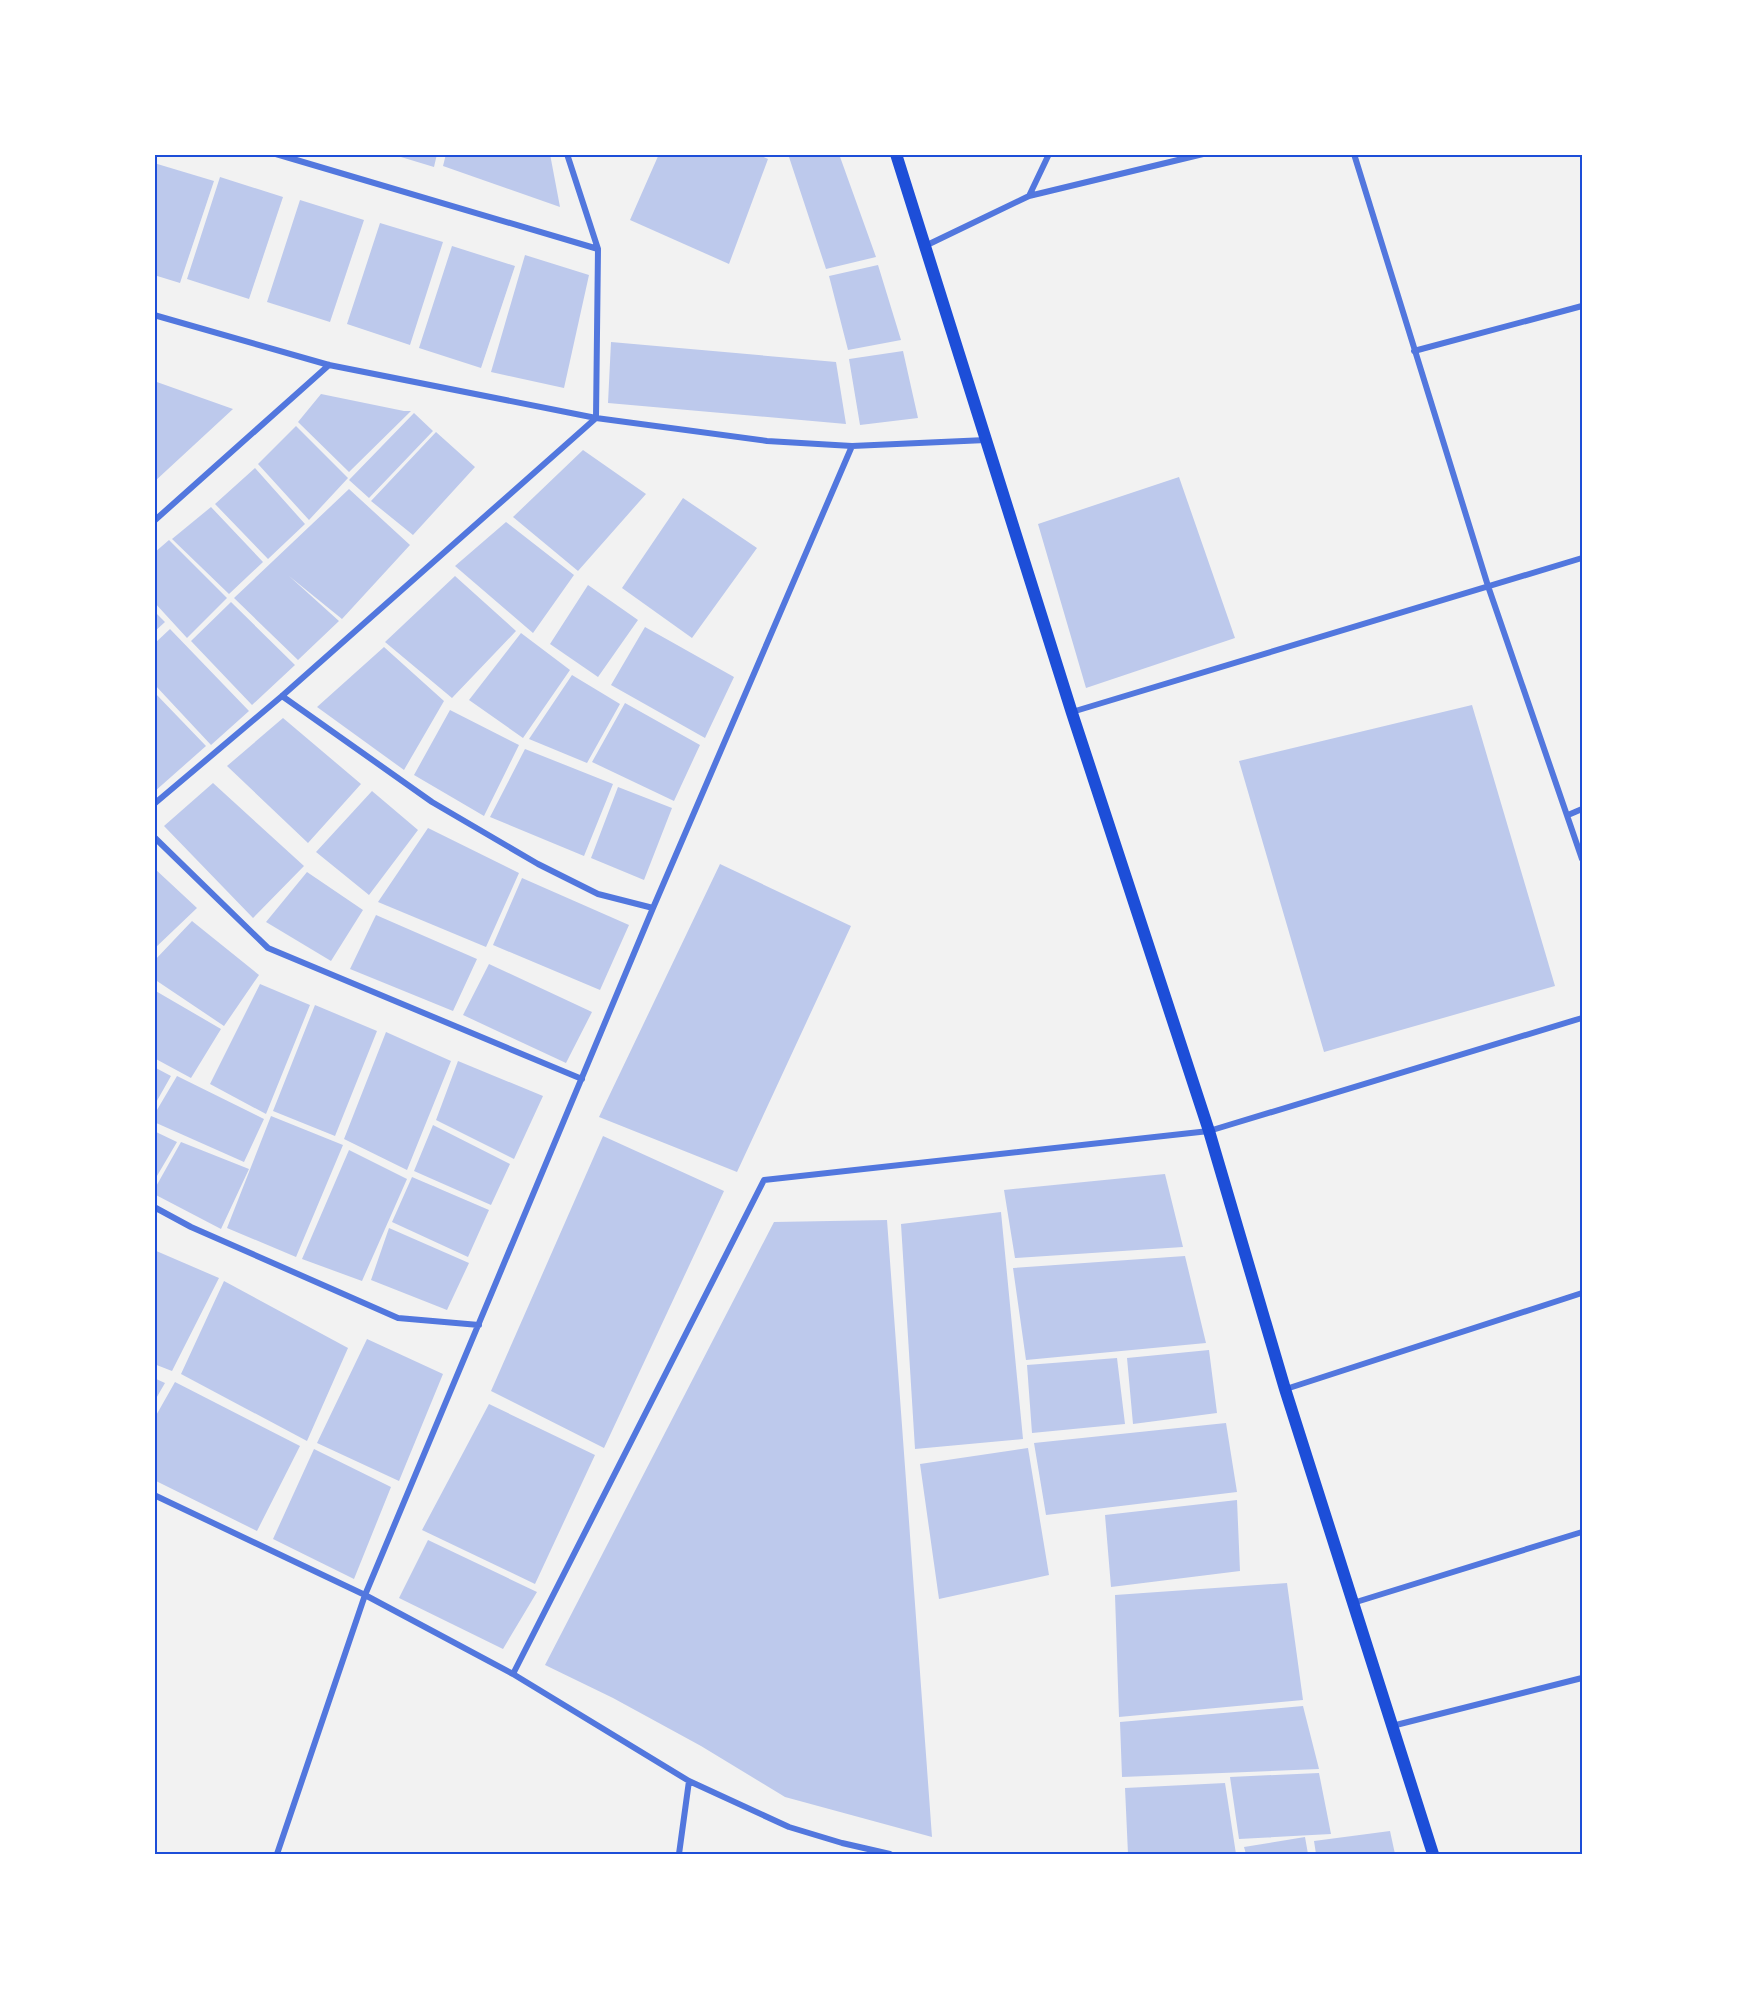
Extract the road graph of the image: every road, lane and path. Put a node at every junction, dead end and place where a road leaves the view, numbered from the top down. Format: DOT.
graph roads {
  1 [pos="276,154"];
  2 [pos="567,154"];
  3 [pos="896,154"];
  4 [pos="1049,154"];
  5 [pos="1203,154"];
  6 [pos="1354,154"];
  7 [pos="1029,196"];
  8 [pos="924,246"];
  9 [pos="598,249"];
  10 [pos="1582,306"];
  11 [pos="154,315"];
  12 [pos="1414,351"];
  13 [pos="329,364"];
  14 [pos="596,418"];
  15 [pos="986,440"];
  16 [pos="852,446"];
  17 [pos="154,520"];
  18 [pos="1582,558"];
  19 [pos="1488,586"];
  20 [pos="282,696"];
  21 [pos="1072,712"];
  22 [pos="154,804"];
  23 [pos="1582,809"];
  24 [pos="1568,815"];
  25 [pos="154,837"];
  26 [pos="1582,859"];
  27 [pos="653,908"];
  28 [pos="1582,1018"];
  29 [pos="582,1079"];
  30 [pos="1209,1131"];
  31 [pos="154,1207"];
  32 [pos="1582,1293"];
  33 [pos="479,1325"];
  34 [pos="1285,1389"];
  35 [pos="154,1495"];
  36 [pos="1582,1532"];
  37 [pos="365,1595"];
  38 [pos="1353,1603"];
  39 [pos="513,1674"];
  40 [pos="1582,1678"];
  41 [pos="1392,1726"];
  42 [pos="689,1781"];
  43 [pos="277,1854"];
  44 [pos="679,1854"];
  45 [pos="890,1854"];
  46 [pos="1433,1854"];
  1 -- 9 [label="street"];
  2 -- 9 [label="street"];
  3 -- 8 [label="main road"];
  4 -- 7 [label="street"];
  5 -- 7 [label="street"];
  6 -- 12 [label="street"];
  7 -- 8 [label="street"];
  8 -- 15 [label="main road"];
  9 -- 14 [label="street"];
  10 -- 12 [label="street"];
  11 -- 13 [label="street"];
  12 -- 19 [label="street"];
  13 -- 14 [label="street"];
  13 -- 17 [label="street"];
  14 -- 16 [label="street"];
  14 -- 20 [label="street"];
  15 -- 16 [label="street"];
  15 -- 21 [label="main road"];
  16 -- 27 [label="street"];
  18 -- 19 [label="street"];
  19 -- 21 [label="street"];
  19 -- 24 [label="street"];
  20 -- 22 [label="street"];
  20 -- 27 [label="street"];
  21 -- 30 [label="main road"];
  23 -- 24 [label="street"];
  24 -- 26 [label="street"];
  25 -- 29 [label="street"];
  27 -- 29 [label="street"];
  28 -- 30 [label="street"];
  29 -- 33 [label="street"];
  30 -- 34 [label="main road"];
  30 -- 39 [label="street"];
  31 -- 33 [label="street"];
  32 -- 34 [label="street"];
  33 -- 37 [label="street"];
  34 -- 38 [label="main road"];
  35 -- 37 [label="street"];
  36 -- 38 [label="street"];
  37 -- 39 [label="street"];
  37 -- 43 [label="street"];
  38 -- 41 [label="main road"];
  39 -- 42 [label="street"];
  40 -- 41 [label="street"];
  41 -- 46 [label="main road"];
  42 -- 44 [label="street"];
  42 -- 45 [label="street"];
}
